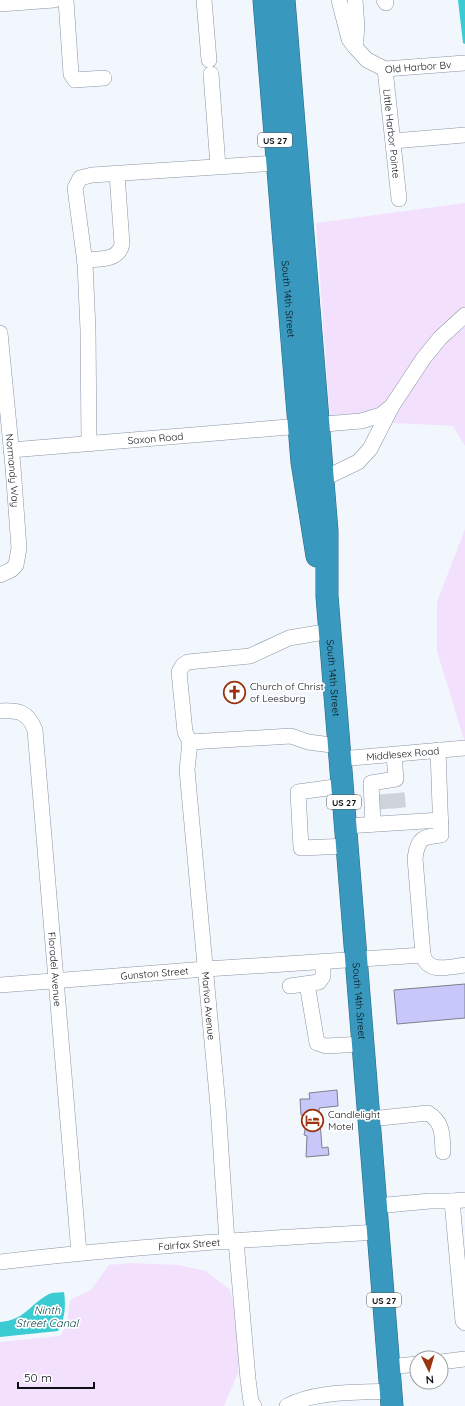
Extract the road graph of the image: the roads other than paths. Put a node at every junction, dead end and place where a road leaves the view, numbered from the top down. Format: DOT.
graph roads {
  1 [pos="54,0"];
  2 [pos="66,0"];
  3 [pos="204,0"];
  4 [pos="264,0"];
  5 [pos="284,0"];
  6 [pos="0,4"];
  7 [pos="348,5"];
  8 [pos="465,63"];
  9 [pos="385,68"];
  10 [pos="104,78"];
  11 [pos="465,136"];
  12 [pos="393,141"];
  13 [pos="277,163"];
  14 [pos="218,166"];
  15 [pos="117,174"];
  16 [pos="399,199"];
  17 [pos="84,260"];
  18 [pos="465,315"];
  19 [pos="0,333"];
  20 [pos="392,406"];
  21 [pos="309,426"];
  22 [pos="89,444"];
  23 [pos="12,450"];
  24 [pos="323,479"];
  25 [pos="0,574"];
  26 [pos="326,596"];
  27 [pos="330,630"];
  28 [pos="0,711"];
  29 [pos="190,742"];
  30 [pos="465,748"];
  31 [pos="438,750"];
  32 [pos="339,752"];
  33 [pos="394,755"];
  34 [pos="342,786"];
  35 [pos="440,820"];
  36 [pos="373,824"];
  37 [pos="347,836"];
  38 [pos="423,955"];
  39 [pos="357,960"];
  40 [pos="323,962"];
  41 [pos="465,965"];
  42 [pos="206,969"];
  43 [pos="57,981"];
  44 [pos="307,984"];
  45 [pos="0,985"];
  46 [pos="290,986"];
  47 [pos="364,1044"];
  48 [pos="370,1119"];
  49 [pos="443,1152"];
  50 [pos="458,1200"];
  51 [pos="376,1206"];
  52 [pos="378,1232"];
  53 [pos="231,1241"];
  54 [pos="79,1253"];
  55 [pos="0,1262"];
  56 [pos="465,1323"];
  57 [pos="449,1362"];
  58 [pos="465,1363"];
  59 [pos="409,1365"];
  60 [pos="389,1367"];
  61 [pos="392,1398"];
  62 [pos="254,1406"];
  63 [pos="287,1406"];
  1 -- 6 [label="street"];
  2 -- 10 [label="street"];
  3 -- 14 [label="street"];
  4 -- 13 [label="highway, South 14th Street / US 27"];
  5 -- 21 [label="highway, South 14th Street / US 27"];
  7 -- 9 [label="street, Old Harbor Bv"];
  8 -- 9 [label="street, Old Harbor Bv"];
  9 -- 12 [label="street, Little Harbor Pointe"];
  11 -- 12 [label="street"];
  12 -- 16 [label="street, Little Harbor Pointe"];
  13 -- 14 [label="street"];
  13 -- 21 [label="highway, South 14th Street / US 27"];
  14 -- 15 [label="street"];
  15 -- 17 [label="street"];
  15 -- 17 [label="street"];
  17 -- 22 [label="street"];
  18 -- 20 [label="street"];
  19 -- 23 [label="street, Normandy Way"];
  20 -- 21 [label="street, Saxon Road"];
  20 -- 24 [label="street"];
  21 -- 22 [label="street, Saxon Road"];
  21 -- 24 [label="highway, South 14th Street / US 27"];
  21 -- 26 [label="highway, South 14th Street / US 27"];
  22 -- 23 [label="street, Saxon Road"];
  23 -- 25 [label="street, Normandy Way"];
  24 -- 26 [label="highway, South 14th Street / US 27"];
  26 -- 27 [label="highway, South 14th Street / US 27"];
  27 -- 29 [label="street"];
  27 -- 32 [label="highway, South 14th Street / US 27"];
  28 -- 43 [label="street, Floradel Avenue"];
  29 -- 32 [label="street, Middlesex Road"];
  29 -- 42 [label="street, Mariva Avenue"];
  30 -- 31 [label="street, Middlesex Road"];
  31 -- 33 [label="street, Middlesex Road"];
  31 -- 35 [label="street"];
  32 -- 33 [label="street, Middlesex Road"];
  32 -- 34 [label="highway, South 14th Street / US 27"];
  33 -- 36 [label="street"];
  34 -- 37 [label="highway, South 14th Street / US 27"];
  34 -- 37 [label="street"];
  35 -- 36 [label="street"];
  35 -- 38 [label="street"];
  36 -- 37 [label="street"];
  37 -- 39 [label="highway, South 14th Street / US 27"];
  38 -- 39 [label="street, Gunston Street"];
  38 -- 41 [label="street"];
  39 -- 40 [label="street, Gunston Street"];
  39 -- 47 [label="highway, South 14th Street / US 27"];
  40 -- 42 [label="street, Gunston Street"];
  40 -- 44 [label="street"];
  42 -- 43 [label="street, Gunston Street"];
  42 -- 53 [label="street, Mariva Avenue"];
  43 -- 45 [label="street, Gunston Street"];
  43 -- 54 [label="street, Floradel Avenue"];
  44 -- 46 [label="street"];
  44 -- 47 [label="street"];
  47 -- 48 [label="highway, South 14th Street / US 27"];
  48 -- 49 [label="street"];
  48 -- 51 [label="highway, South 14th Street / US 27"];
  50 -- 51 [label="street"];
  50 -- 56 [label="street"];
  51 -- 52 [label="highway, South 14th Street / US 27"];
  52 -- 53 [label="street, Fairfax Street"];
  52 -- 60 [label="highway, South 14th Street / US 27"];
  53 -- 54 [label="street, Fairfax Street"];
  53 -- 62 [label="street, Mariva Avenue"];
  54 -- 55 [label="street, Fairfax Street"];
  57 -- 58 [label="street"];
  59 -- 60 [label="street"];
  60 -- 61 [label="highway, South 14th Street / US 27"];
  61 -- 63 [label="street"];
}
